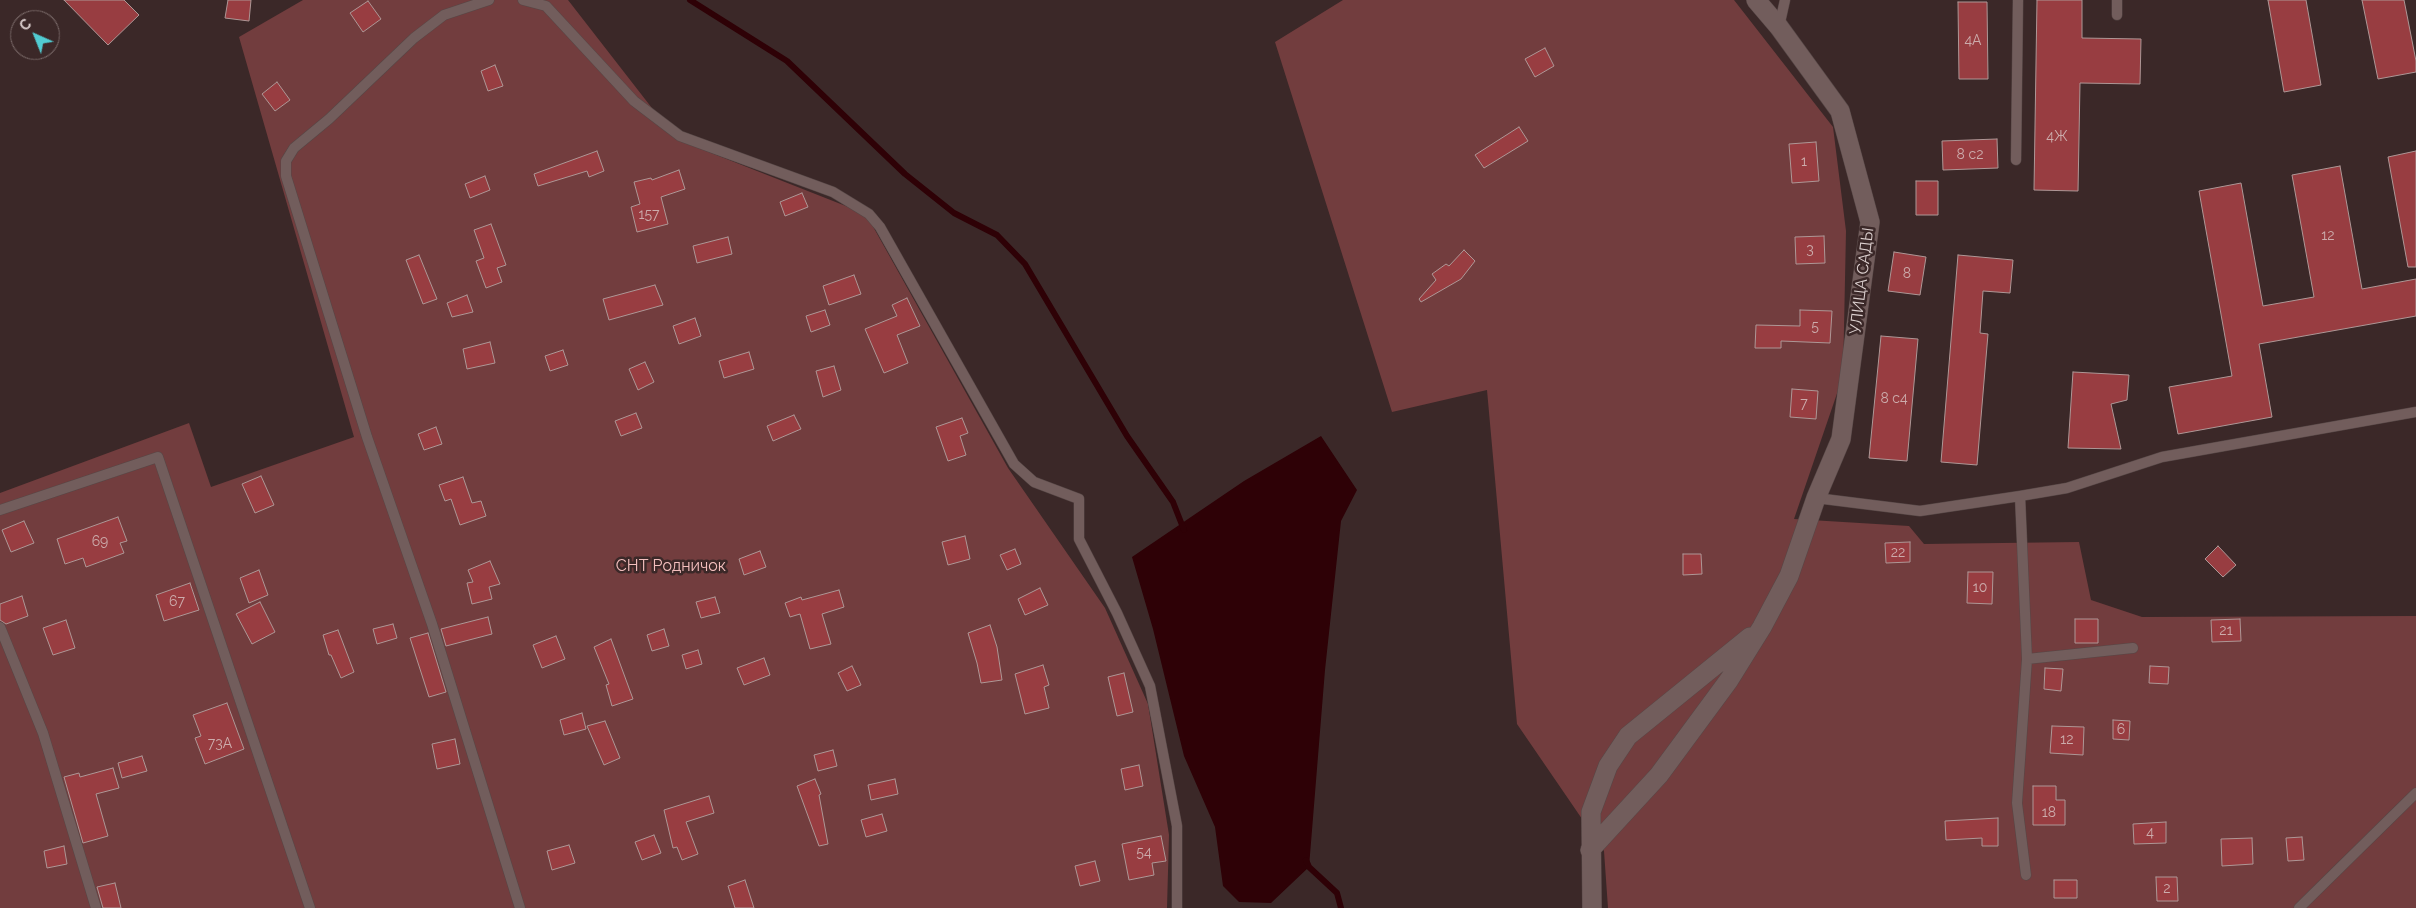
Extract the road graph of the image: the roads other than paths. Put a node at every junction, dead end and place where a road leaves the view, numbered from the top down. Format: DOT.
graph roads {
  1 [pos="489,0"];
  2 [pos="522,0"];
  3 [pos="1756,0"];
  4 [pos="1785,0"];
  5 [pos="2018,0"];
  6 [pos="2117,0"];
  7 [pos="2117,15"];
  8 [pos="1779,27"];
  9 [pos="2016,160"];
  10 [pos="2416,412"];
  11 [pos="2020,496"];
  12 [pos="1816,498"];
  13 [pos="0,510"];
  14 [pos="0,627"];
  15 [pos="1762,627"];
  16 [pos="2133,648"];
  17 [pos="2027,659"];
  18 [pos="2416,793"];
  19 [pos="1590,850"];
  20 [pos="2026,875"];
  21 [pos="96,908"];
  22 [pos="310,908"];
  23 [pos="520,908"];
  24 [pos="1177,908"];
  25 [pos="1592,908"];
  26 [pos="2299,908"];
  1 -- 23 [label="lane"];
  2 -- 24 [label="lane"];
  3 -- 8 [label="street, УЛИЦА САДЫ"];
  4 -- 8 [label="lane"];
  5 -- 9 [label="lane"];
  6 -- 7 [label="lane"];
  8 -- 12 [label="street, УЛИЦА САДЫ"];
  10 -- 11 [label="lane"];
  11 -- 12 [label="lane"];
  11 -- 17 [label="lane"];
  12 -- 15 [label="street, УЛИЦА САДЫ"];
  13 -- 22 [label="lane"];
  14 -- 21 [label="lane"];
  15 -- 19 [label="street, УЛИЦА САДЫ"];
  15 -- 19 [label="street"];
  16 -- 17 [label="lane"];
  17 -- 20 [label="lane"];
  18 -- 26 [label="lane"];
  19 -- 25 [label="street"];
}
